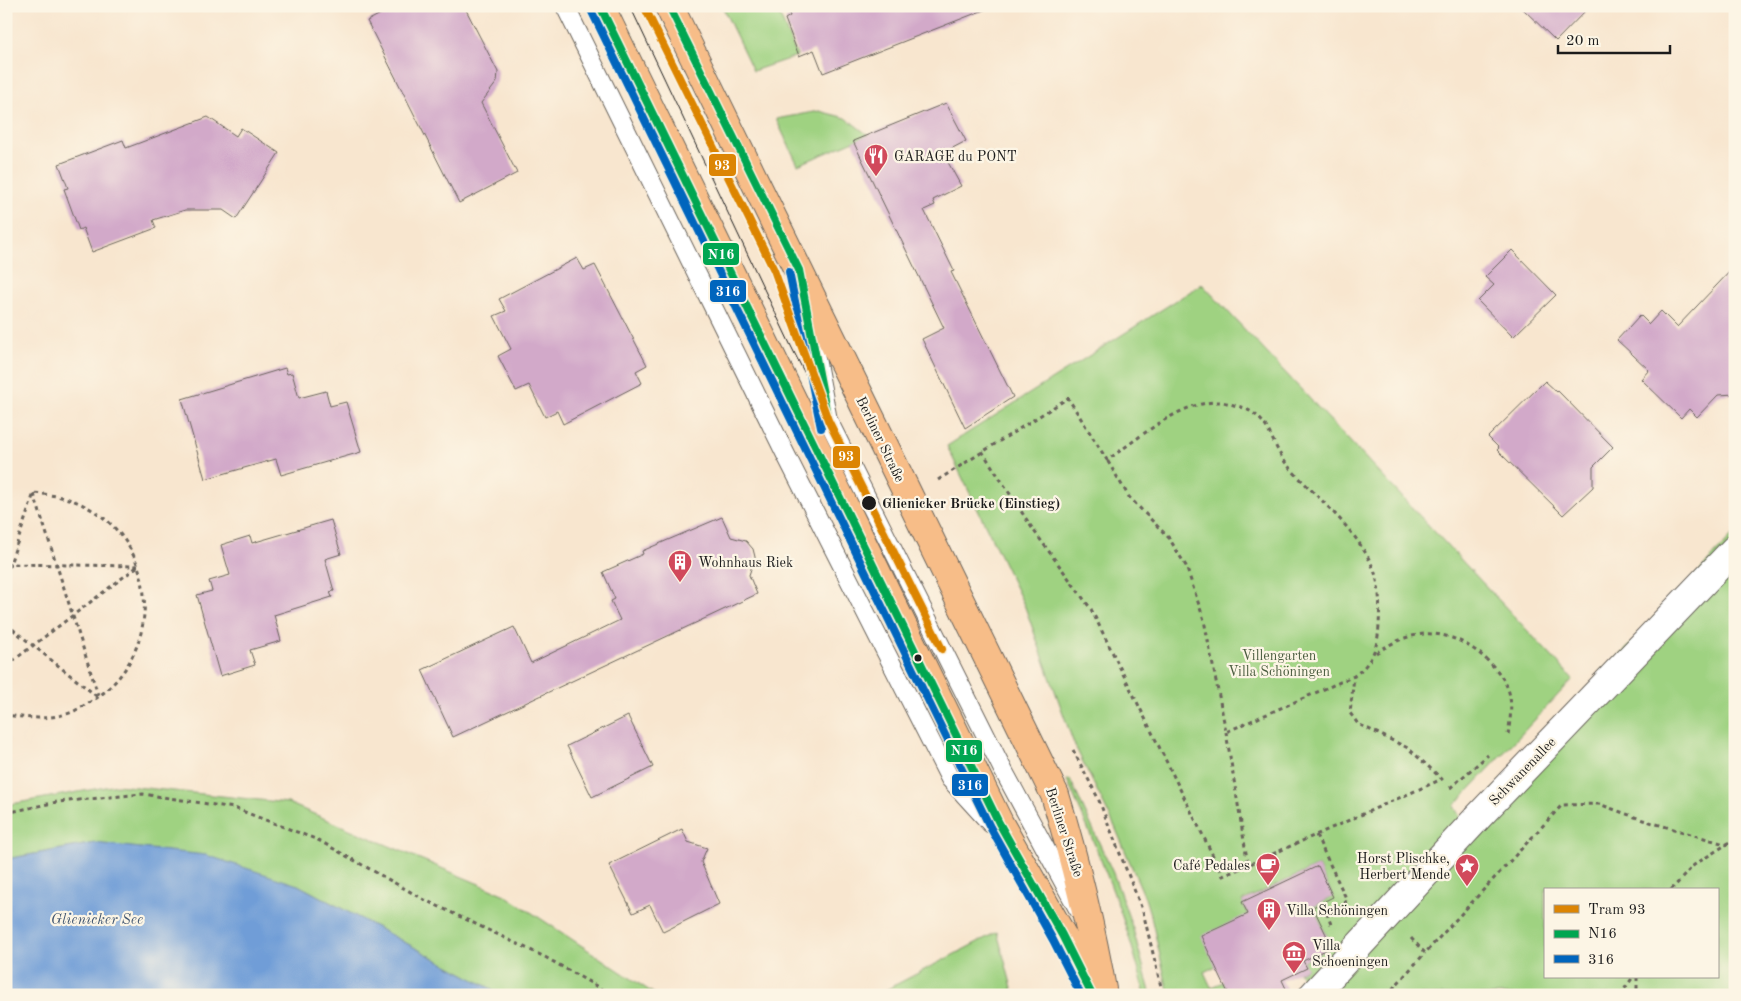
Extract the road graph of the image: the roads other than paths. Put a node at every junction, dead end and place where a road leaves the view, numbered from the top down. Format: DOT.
graph roads {
  1 [pos="564,6"];
  2 [pos="668,6"];
  3 [pos="597,9"];
  4 [pos="799,270"];
  5 [pos="1735,549"];
  6 [pos="1010,844"];
  7 [pos="1093,938"];
  8 [pos="1092,995"];
  9 [pos="1103,995"];
  10 [pos="1313,995"];
  1 -- 6 [label="lane"];
  2 -- 4 [label="main road, Berliner Straße"];
  3 -- 6 [label="main road"];
  4 -- 7 [label="main road, Berliner Straße"];
  4 -- 7 [label="lane"];
  5 -- 10 [label="street, Schwanenallee"];
  6 -- 8 [label="main road"];
  7 -- 9 [label="main road, Berliner Straße"];
}
